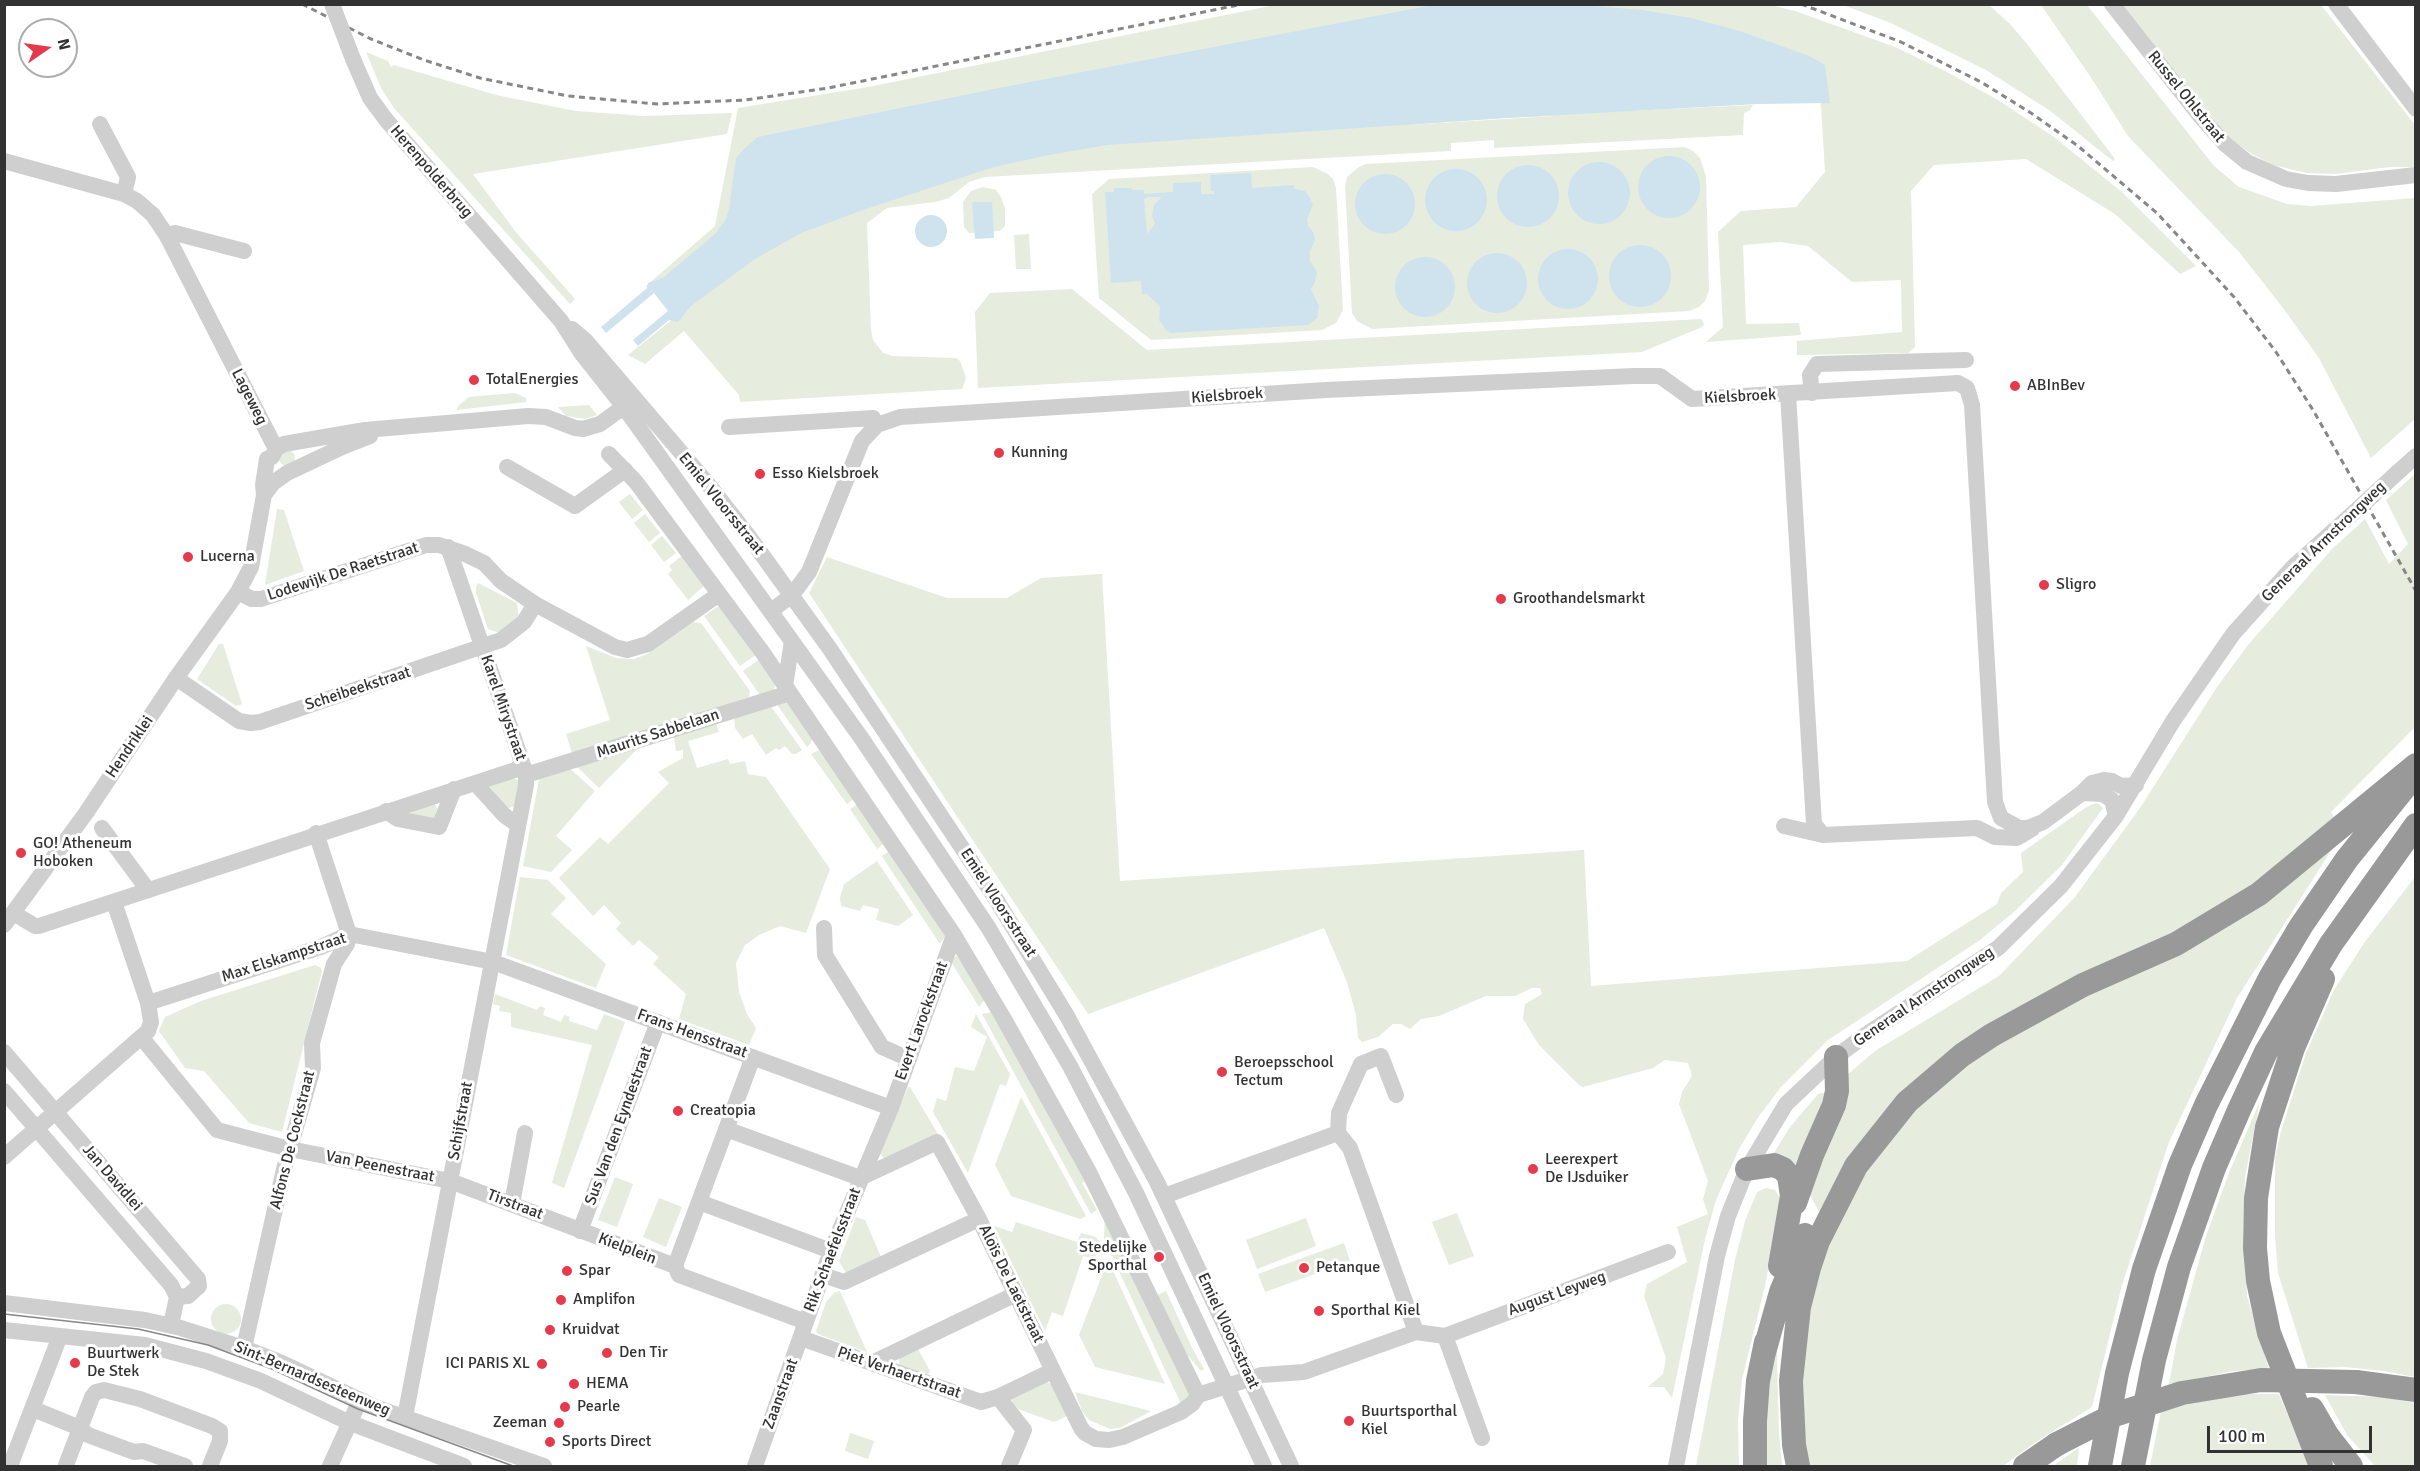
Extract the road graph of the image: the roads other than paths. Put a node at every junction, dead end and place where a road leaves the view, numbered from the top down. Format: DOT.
graph roads {
  1 [pos="332,4"];
  2 [pos="2112,4"];
  3 [pos="2336,4"];
  4 [pos="2415,109"];
  5 [pos="100,124"];
  6 [pos="4,161"];
  7 [pos="2415,175"];
  8 [pos="124,194"];
  9 [pos="167,236"];
  10 [pos="244,251"];
  11 [pos="1966,360"];
  12 [pos="1812,393"];
  13 [pos="1788,394"];
  14 [pos="629,403"];
  15 [pos="877,424"];
  16 [pos="729,427"];
  17 [pos="391,428"];
  18 [pos="279,450"];
  19 [pos="609,454"];
  20 [pos="2415,456"];
  21 [pos="507,467"];
  22 [pos="625,470"];
  23 [pos="292,471"];
  24 [pos="264,495"];
  25 [pos="448,547"];
  26 [pos="238,592"];
  27 [pos="719,594"];
  28 [pos="792,595"];
  29 [pos="535,604"];
  30 [pos="771,611"];
  31 [pos="792,641"];
  32 [pos="482,648"];
  33 [pos="176,678"];
  34 [pos="788,689"];
  35 [pos="2415,765"];
  36 [pos="525,771"];
  37 [pos="2415,775"];
  38 [pos="475,783"];
  39 [pos="454,789"];
  40 [pos="2122,797"];
  41 [pos="386,811"];
  42 [pos="2001,818"];
  43 [pos="2043,822"];
  44 [pos="518,825"];
  45 [pos="2415,825"];
  46 [pos="1784,826"];
  47 [pos="102,828"];
  48 [pos="1819,829"];
  49 [pos="316,833"];
  50 [pos="1995,837"];
  51 [pos="148,890"];
  52 [pos="114,902"];
  53 [pos="10,920"];
  54 [pos="2343,927"];
  55 [pos="824,928"];
  56 [pos="349,934"];
  57 [pos="954,935"];
  58 [pos="321,947"];
  59 [pos="493,962"];
  60 [pos="334,964"];
  61 [pos="2083,985"];
  62 [pos="148,1004"];
  63 [pos="658,1022"];
  64 [pos="142,1038"];
  65 [pos="4,1052"];
  66 [pos="753,1057"];
  67 [pos="1836,1058"];
  68 [pos="909,1059"];
  69 [pos="4,1091"];
  70 [pos="1396,1095"];
  71 [pos="891,1108"];
  72 [pos="56,1112"];
  73 [pos="37,1128"];
  74 [pos="726,1129"];
  75 [pos="525,1133"];
  76 [pos="1338,1133"];
  77 [pos="937,1142"];
  78 [pos="290,1149"];
  79 [pos="4,1157"];
  80 [pos="1747,1169"];
  81 [pos="860,1178"];
  82 [pos="450,1181"];
  83 [pos="1164,1196"];
  84 [pos="699,1202"];
  85 [pos="512,1204"];
  86 [pos="979,1219"];
  87 [pos="1789,1224"];
  88 [pos="580,1231"];
  89 [pos="831,1251"];
  90 [pos="1668,1252"];
  91 [pos="675,1266"];
  92 [pos="823,1275"];
  93 [pos="1016,1294"];
  94 [pos="177,1297"];
  95 [pos="2262,1299"];
  96 [pos="4,1303"];
  97 [pos="171,1325"];
  98 [pos="4,1330"];
  99 [pos="803,1330"];
  100 [pos="1416,1332"];
  101 [pos="60,1336"];
  102 [pos="1445,1336"];
  103 [pos="244,1348"];
  104 [pos="1763,1356"];
  105 [pos="874,1362"];
  106 [pos="1052,1371"];
  107 [pos="1250,1379"];
  108 [pos="1227,1385"];
  109 [pos="2415,1390"];
  110 [pos="1198,1395"];
  111 [pos="998,1397"];
  112 [pos="360,1400"];
  113 [pos="33,1409"];
  114 [pos="405,1418"];
  115 [pos="348,1422"];
  116 [pos="80,1428"];
  117 [pos="1482,1438"];
  118 [pos="66,1465"];
  119 [pos="10,1467"];
  120 [pos="186,1467"];
  121 [pos="210,1467"];
  122 [pos="330,1467"];
  123 [pos="464,1467"];
  124 [pos="544,1467"];
  125 [pos="755,1467"];
  126 [pos="1009,1467"];
  127 [pos="1264,1467"];
  128 [pos="1291,1467"];
  129 [pos="1676,1467"];
  130 [pos="1755,1467"];
  131 [pos="1797,1467"];
  132 [pos="2025,1467"];
  133 [pos="2100,1467"];
  134 [pos="2133,1467"];
  135 [pos="2320,1467"];
  136 [pos="2351,1467"];
  1 -- 14 [label="street, Herenpolderbrug, bridge"];
  2 -- 7 [label="street, Russel Ohlstraat"];
  3 -- 4 [label="street"];
  5 -- 8 [label="street"];
  6 -- 8 [label="street, Lageweg"];
  8 -- 9 [label="street, Lageweg"];
  9 -- 10 [label="street"];
  9 -- 18 [label="street, Lageweg"];
  11 -- 12 [label="street"];
  12 -- 13 [label="street, Kielsbroek"];
  12 -- 42 [label="street, Kielsbroek"];
  13 -- 15 [label="street, Kielsbroek"];
  13 -- 48 [label="street, Kielsbroek"];
  14 -- 17 [label="street"];
  14 -- 28 [label="street, Emiel Vloorsstraat"];
  14 -- 30 [label="street, Emiel Vloorsstraat"];
  15 -- 16 [label="street"];
  15 -- 28 [label="street"];
  17 -- 18 [label="street"];
  17 -- 23 [label="street"];
  18 -- 23 [label="street"];
  18 -- 23 [label="street"];
  18 -- 24 [label="street"];
  19 -- 22 [label="street"];
  20 -- 40 [label="street, Generaal Armstrongweg, bridge"];
  21 -- 22 [label="street"];
  22 -- 27 [label="street"];
  23 -- 24 [label="street"];
  24 -- 26 [label="street, Hendriklei"];
  25 -- 26 [label="street, Lodewijk De Raetstraat"];
  25 -- 29 [label="street, Lodewijk De Raetstraat"];
  25 -- 32 [label="street"];
  26 -- 33 [label="street, Hendriklei"];
  27 -- 29 [label="street, Lodewijk De Raetstraat"];
  27 -- 34 [label="street"];
  28 -- 30 [label="street"];
  28 -- 83 [label="street, Emiel Vloorsstraat"];
  29 -- 32 [label="street, Scheibeekstraat"];
  30 -- 31 [label="street, Emiel Vloorsstraat"];
  31 -- 34 [label="street"];
  31 -- 108 [label="street, Emiel Vloorsstraat"];
  32 -- 33 [label="street, Scheibeekstraat"];
  32 -- 36 [label="street, Karel Mirystraat"];
  33 -- 53 [label="street, Hendriklei"];
  34 -- 36 [label="street, Maurits Sabbelaan"];
  34 -- 57 [label="street"];
  35 -- 61 [label="highway"];
  36 -- 38 [label="street, Maurits Sabbelaan"];
  36 -- 44 [label="street, Schijfstraat"];
  37 -- 133 [label="highway"];
  38 -- 39 [label="street, Maurits Sabbelaan"];
  38 -- 44 [label="street"];
  39 -- 41 [label="street, Maurits Sabbelaan"];
  39 -- 41 [label="street"];
  40 -- 43 [label="street"];
  40 -- 67 [label="street, Generaal Armstrongweg"];
  41 -- 49 [label="street, Maurits Sabbelaan"];
  42 -- 43 [label="street"];
  42 -- 48 [label="street"];
  42 -- 50 [label="street"];
  43 -- 50 [label="street"];
  44 -- 59 [label="street, Schijfstraat"];
  45 -- 54 [label="highway"];
  46 -- 48 [label="street"];
  47 -- 51 [label="street"];
  48 -- 50 [label="street"];
  49 -- 51 [label="street, Maurits Sabbelaan"];
  49 -- 56 [label="street"];
  51 -- 52 [label="street, Maurits Sabbelaan"];
  52 -- 53 [label="street, Maurits Sabbelaan"];
  52 -- 62 [label="street"];
  54 -- 95 [label="highway"];
  54 -- 134 [label="highway"];
  55 -- 68 [label="street"];
  56 -- 58 [label="street, Max Elskampstraat"];
  56 -- 59 [label="street, Max Elskampstraat"];
  56 -- 60 [label="street, Alfons De Cockstraat"];
  57 -- 68 [label="street, Evert Larockstraat"];
  57 -- 110 [label="street"];
  58 -- 60 [label="street"];
  58 -- 62 [label="street, Max Elskampstraat"];
  59 -- 63 [label="street, Frans Hensstraat"];
  59 -- 82 [label="street, Schijfstraat"];
  60 -- 78 [label="street, Alfons De Cockstraat"];
  61 -- 104 [label="highway"];
  61 -- 131 [label="highway"];
  62 -- 64 [label="street"];
  63 -- 66 [label="street, Frans Hensstraat"];
  63 -- 88 [label="street, Sus Van den Eyndestraat"];
  64 -- 72 [label="street"];
  64 -- 78 [label="street, Van Peenestraat"];
  65 -- 72 [label="street, Jan Davidlei"];
  66 -- 71 [label="street, Frans Hensstraat"];
  66 -- 74 [label="street"];
  67 -- 80 [label="street, Generaal Armstrongweg"];
  67 -- 87 [label="highway"];
  68 -- 71 [label="street, Evert Larockstraat"];
  69 -- 73 [label="street, Jan Davidlei"];
  70 -- 76 [label="street"];
  71 -- 81 [label="street, Rik Schaefelsstraat"];
  72 -- 73 [label="street"];
  72 -- 94 [label="street, Jan Davidlei"];
  73 -- 79 [label="street"];
  73 -- 94 [label="street, Jan Davidlei"];
  74 -- 81 [label="street"];
  74 -- 84 [label="street"];
  75 -- 85 [label="street"];
  76 -- 83 [label="street"];
  76 -- 100 [label="street"];
  77 -- 81 [label="street, Rik Schaefelsstraat"];
  77 -- 86 [label="street, Aloïs De Laetstraat"];
  78 -- 82 [label="street, Van Peenestraat"];
  78 -- 103 [label="street, Alfons De Cockstraat"];
  80 -- 87 [label="highway"];
  80 -- 129 [label="street, Generaal Armstrongweg"];
  81 -- 89 [label="street, Rik Schaefelsstraat"];
  82 -- 85 [label="street, Tirstraat"];
  82 -- 114 [label="street, Schijfstraat"];
  83 -- 107 [label="street, Emiel Vloorsstraat"];
  84 -- 89 [label="street"];
  84 -- 91 [label="street"];
  85 -- 88 [label="street, Tirstraat"];
  86 -- 92 [label="street"];
  86 -- 93 [label="street, Aloïs De Laetstraat"];
  87 -- 104 [label="highway"];
  88 -- 91 [label="street, Kielplein"];
  89 -- 92 [label="street, Rik Schaefelsstraat"];
  90 -- 102 [label="street, August Leyweg"];
  91 -- 99 [label="street, Kielplein"];
  92 -- 99 [label="street, Rik Schaefelsstraat"];
  93 -- 105 [label="street"];
  93 -- 106 [label="street, Aloïs De Laetstraat"];
  94 -- 97 [label="street"];
  95 -- 135 [label="highway"];
  95 -- 136 [label="highway"];
  96 -- 97 [label="street, Sint-Bernardsesteenweg"];
  97 -- 103 [label="street, Sint-Bernardsesteenweg"];
  98 -- 101 [label="street, Sint-Bernardsesteenweg"];
  99 -- 105 [label="street, Piet Verhaertstraat"];
  99 -- 125 [label="street, Zaanstraat"];
  100 -- 102 [label="street, August Leyweg"];
  100 -- 107 [label="street, August Leyweg"];
  101 -- 113 [label="street"];
  101 -- 115 [label="street, Sint-Bernardsesteenweg"];
  102 -- 117 [label="street"];
  103 -- 112 [label="street, Sint-Bernardsesteenweg"];
  104 -- 130 [label="highway"];
  105 -- 111 [label="street, Piet Verhaertstraat"];
  106 -- 110 [label="street, Aloïs De Laetstraat"];
  106 -- 111 [label="street, Piet Verhaertstraat"];
  107 -- 108 [label="street, August Leyweg"];
  107 -- 128 [label="street, Emiel Vloorsstraat"];
  108 -- 110 [label="street, Emiel Vloorsstraat"];
  108 -- 127 [label="street, Emiel Vloorsstraat"];
  109 -- 132 [label="highway, bridge"];
  111 -- 126 [label="street"];
  112 -- 114 [label="street, Sint-Bernardsesteenweg"];
  112 -- 115 [label="street"];
  113 -- 116 [label="street"];
  113 -- 119 [label="street"];
  114 -- 124 [label="street, Sint-Bernardsesteenweg"];
  115 -- 122 [label="street"];
  115 -- 123 [label="street, Sint-Bernardsesteenweg"];
  116 -- 118 [label="street"];
  116 -- 120 [label="street"];
  116 -- 121 [label="street"];
}
